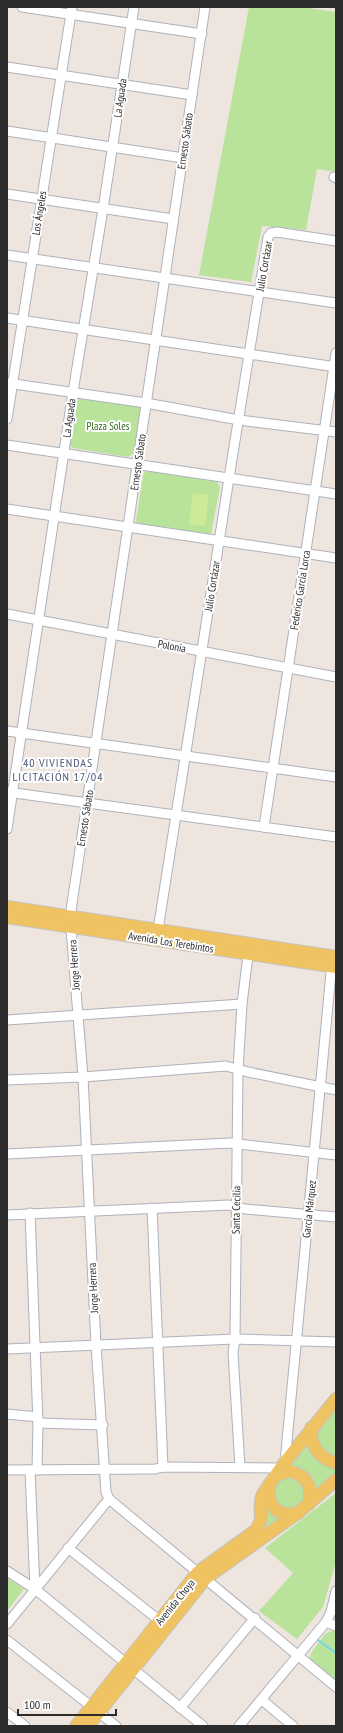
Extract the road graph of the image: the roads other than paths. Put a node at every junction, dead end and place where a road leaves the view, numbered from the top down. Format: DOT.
graph roads {
  1 [pos="22,7"];
  2 [pos="134,7"];
  3 [pos="206,7"];
  4 [pos="71,10"];
  5 [pos="132,23"];
  6 [pos="202,34"];
  7 [pos="7,67"];
  8 [pos="61,75"];
  9 [pos="122,84"];
  10 [pos="192,95"];
  11 [pos="7,131"];
  12 [pos="51,138"];
  13 [pos="113,147"];
  14 [pos="183,158"];
  15 [pos="7,194"];
  16 [pos="41,200"];
  17 [pos="103,209"];
  18 [pos="173,219"];
  19 [pos="336,241"];
  20 [pos="7,255"];
  21 [pos="32,259"];
  22 [pos="94,268"];
  23 [pos="164,279"];
  24 [pos="259,292"];
  25 [pos="336,303"];
  26 [pos="7,318"];
  27 [pos="22,320"];
  28 [pos="84,330"];
  29 [pos="155,341"];
  30 [pos="336,353"];
  31 [pos="249,354"];
  32 [pos="335,367"];
  33 [pos="9,384"];
  34 [pos="73,392"];
  35 [pos="146,403"];
  36 [pos="7,419"];
  37 [pos="239,420"];
  38 [pos="324,430"];
  39 [pos="336,432"];
  40 [pos="7,445"];
  41 [pos="64,454"];
  42 [pos="138,465"];
  43 [pos="229,478"];
  44 [pos="315,491"];
  45 [pos="336,494"];
  46 [pos="7,509"];
  47 [pos="55,516"];
  48 [pos="129,527"];
  49 [pos="219,541"];
  50 [pos="306,554"];
  51 [pos="336,558"];
  52 [pos="7,614"];
  53 [pos="39,620"];
  54 [pos="112,634"];
  55 [pos="202,651"];
  56 [pos="288,668"];
  57 [pos="336,677"];
  58 [pos="7,731"];
  59 [pos="22,733"];
  60 [pos="96,744"];
  61 [pos="185,756"];
  62 [pos="273,768"];
  63 [pos="336,777"];
  64 [pos="10,792"];
  65 [pos="87,803"];
  66 [pos="176,815"];
  67 [pos="264,827"];
  68 [pos="7,829"];
  69 [pos="336,837"];
  70 [pos="7,907"];
  71 [pos="7,917"];
  72 [pos="71,922"];
  73 [pos="158,935"];
  74 [pos="248,949"];
  75 [pos="334,962"];
  76 [pos="242,1004"];
  77 [pos="78,1015"];
  78 [pos="7,1020"];
  79 [pos="238,1070"];
  80 [pos="83,1076"];
  81 [pos="7,1080"];
  82 [pos="320,1087"];
  83 [pos="336,1090"];
  84 [pos="238,1143"];
  85 [pos="86,1150"];
  86 [pos="314,1152"];
  87 [pos="7,1154"];
  88 [pos="336,1155"];
  89 [pos="236,1207"];
  90 [pos="152,1208"];
  91 [pos="89,1211"];
  92 [pos="30,1213"];
  93 [pos="7,1214"];
  94 [pos="308,1214"];
  95 [pos="336,1217"];
  96 [pos="235,1339"];
  97 [pos="296,1341"];
  98 [pos="157,1342"];
  99 [pos="336,1342"];
  100 [pos="96,1345"];
  101 [pos="36,1348"];
  102 [pos="7,1349"];
  103 [pos="336,1399"];
  104 [pos="331,1409"];
  105 [pos="7,1414"];
  106 [pos="38,1420"];
  107 [pos="103,1425"];
  108 [pos="311,1428"];
  109 [pos="336,1463"];
  110 [pos="163,1467"];
  111 [pos="240,1467"];
  112 [pos="7,1470"];
  113 [pos="33,1470"];
  114 [pos="104,1470"];
  115 [pos="277,1473"];
  116 [pos="335,1482"];
  117 [pos="109,1499"];
  118 [pos="309,1504"];
  119 [pos="299,1512"];
  120 [pos="68,1548"];
  121 [pos="7,1571"];
  122 [pos="202,1575"];
  123 [pos="35,1588"];
  124 [pos="336,1590"];
  125 [pos="255,1618"];
  126 [pos="160,1621"];
  127 [pos="326,1622"];
  128 [pos="7,1624"];
  129 [pos="336,1626"];
  130 [pos="7,1640"];
  131 [pos="299,1655"];
  132 [pos="130,1665"];
  133 [pos="336,1687"];
  134 [pos="262,1700"];
  135 [pos="180,1708"];
  136 [pos="95,1709"];
  137 [pos="7,1712"];
  138 [pos="25,1726"];
  139 [pos="76,1726"];
  140 [pos="88,1726"];
  141 [pos="116,1726"];
  142 [pos="203,1726"];
  143 [pos="239,1726"];
  144 [pos="294,1726"];
  1 -- 4 [label="street"];
  2 -- 5 [label="street, La Aguada"];
  3 -- 6 [label="street, Ernesto Sábato"];
  4 -- 5 [label="street"];
  4 -- 8 [label="street, Los Ángeles"];
  5 -- 6 [label="street"];
  5 -- 9 [label="street, La Aguada"];
  6 -- 10 [label="street, Ernesto Sábato"];
  7 -- 8 [label="street"];
  8 -- 9 [label="street"];
  8 -- 12 [label="street, Los Ángeles"];
  9 -- 10 [label="street"];
  9 -- 13 [label="street, La Aguada"];
  10 -- 14 [label="street, Ernesto Sábato"];
  11 -- 12 [label="street"];
  12 -- 13 [label="street"];
  12 -- 16 [label="street, Los Ángeles"];
  13 -- 14 [label="street"];
  13 -- 17 [label="street, La Aguada"];
  14 -- 18 [label="street, Ernesto Sábato"];
  15 -- 16 [label="street"];
  16 -- 17 [label="street"];
  16 -- 21 [label="street, Los Ángeles"];
  17 -- 18 [label="street"];
  17 -- 22 [label="street, La Aguada"];
  18 -- 23 [label="street, Ernesto Sábato"];
  19 -- 24 [label="street, Julio Cortázar"];
  20 -- 21 [label="street"];
  21 -- 22 [label="street"];
  21 -- 27 [label="street, Los Ángeles"];
  22 -- 23 [label="street"];
  22 -- 28 [label="street, La Aguada"];
  23 -- 24 [label="street"];
  23 -- 29 [label="street, Ernesto Sábato"];
  24 -- 25 [label="street"];
  24 -- 31 [label="street, Julio Cortázar"];
  26 -- 27 [label="street"];
  27 -- 28 [label="street"];
  27 -- 33 [label="street, Los Ángeles"];
  28 -- 29 [label="street"];
  28 -- 34 [label="street, La Aguada"];
  29 -- 31 [label="street"];
  29 -- 35 [label="street, Ernesto Sábato"];
  30 -- 32 [label="street, Federico García Lorca"];
  31 -- 32 [label="street"];
  31 -- 37 [label="street, Julio Cortázar"];
  32 -- 38 [label="street, Federico García Lorca"];
  33 -- 34 [label="street"];
  33 -- 36 [label="street, Los Ángeles"];
  34 -- 35 [label="street"];
  34 -- 41 [label="street, La Aguada"];
  35 -- 37 [label="street"];
  35 -- 42 [label="street, Ernesto Sábato"];
  37 -- 38 [label="street"];
  37 -- 43 [label="street, Julio Cortázar"];
  38 -- 39 [label="street"];
  38 -- 44 [label="street, Federico García Lorca"];
  40 -- 41 [label="street"];
  41 -- 42 [label="street"];
  41 -- 47 [label="street, La Aguada"];
  42 -- 43 [label="street"];
  42 -- 48 [label="street, Ernesto Sábato"];
  43 -- 44 [label="street"];
  43 -- 49 [label="street, Julio Cortázar"];
  44 -- 45 [label="street"];
  44 -- 50 [label="street, Federico García Lorca"];
  46 -- 47 [label="street"];
  47 -- 48 [label="street"];
  47 -- 53 [label="street, La Aguada"];
  48 -- 49 [label="street"];
  48 -- 54 [label="street, Ernesto Sábato"];
  49 -- 50 [label="street"];
  49 -- 55 [label="street, Julio Cortázar"];
  50 -- 51 [label="street"];
  50 -- 56 [label="street, Federico García Lorca"];
  52 -- 53 [label="street, Polonia"];
  53 -- 54 [label="street, Polonia"];
  53 -- 59 [label="street, La Aguada"];
  54 -- 55 [label="street, Polonia"];
  54 -- 60 [label="street, Ernesto Sábato"];
  55 -- 56 [label="street, Polonia"];
  55 -- 61 [label="street, Julio Cortázar"];
  56 -- 57 [label="street, Polonia"];
  56 -- 62 [label="street, Federico García Lorca"];
  58 -- 59 [label="street"];
  59 -- 60 [label="street"];
  59 -- 64 [label="street, La Aguada"];
  60 -- 61 [label="street"];
  60 -- 65 [label="street, Ernesto Sábato"];
  61 -- 62 [label="street"];
  61 -- 66 [label="street, Julio Cortázar"];
  62 -- 63 [label="street"];
  62 -- 67 [label="street, Federico García Lorca"];
  64 -- 65 [label="street"];
  64 -- 68 [label="street, La Aguada"];
  65 -- 66 [label="street"];
  65 -- 72 [label="street, Ernesto Sábato"];
  66 -- 67 [label="street"];
  66 -- 73 [label="street, Julio Cortázar"];
  67 -- 69 [label="street"];
  70 -- 72 [label="main road, Avenida Los Terebintos"];
  71 -- 72 [label="main road, Avenida Los Terebintos"];
  72 -- 73 [label="main road, Avenida Los Terebintos"];
  72 -- 77 [label="street, Jorge Herrera"];
  73 -- 74 [label="main road, Avenida Los Terebintos"];
  74 -- 75 [label="main road, Avenida Los Terebintos"];
  74 -- 76 [label="street, Santa Cecilia"];
  75 -- 82 [label="street, García Márquez"];
  76 -- 77 [label="street"];
  76 -- 79 [label="street, Santa Cecilia"];
  77 -- 78 [label="street"];
  77 -- 80 [label="street, Jorge Herrera"];
  79 -- 80 [label="street"];
  79 -- 82 [label="street"];
  79 -- 84 [label="street, Santa Cecilia"];
  80 -- 81 [label="street"];
  80 -- 85 [label="street, Jorge Herrera"];
  82 -- 83 [label="street"];
  82 -- 86 [label="street, García Márquez"];
  84 -- 85 [label="street"];
  84 -- 86 [label="street"];
  84 -- 89 [label="street, Santa Cecilia"];
  85 -- 87 [label="street"];
  85 -- 91 [label="street, Jorge Herrera"];
  86 -- 88 [label="street"];
  86 -- 94 [label="street, García Márquez"];
  89 -- 90 [label="street"];
  89 -- 94 [label="street"];
  89 -- 96 [label="street, Santa Cecilia"];
  90 -- 91 [label="street"];
  90 -- 98 [label="street"];
  91 -- 92 [label="street"];
  91 -- 100 [label="street, Jorge Herrera"];
  92 -- 93 [label="street"];
  92 -- 101 [label="street"];
  94 -- 95 [label="street"];
  94 -- 97 [label="street, García Márquez"];
  96 -- 97 [label="street"];
  96 -- 98 [label="street"];
  96 -- 111 [label="street, Santa Cecilia"];
  97 -- 99 [label="street"];
  97 -- 115 [label="street, García Márquez"];
  98 -- 100 [label="street"];
  98 -- 110 [label="street"];
  100 -- 101 [label="street"];
  100 -- 107 [label="street, Jorge Herrera"];
  101 -- 102 [label="street"];
  101 -- 106 [label="street"];
  103 -- 104 [label="main road"];
  104 -- 108 [label="main road, Avenida Choya"];
  105 -- 106 [label="street"];
  106 -- 107 [label="street"];
  106 -- 113 [label="street"];
  107 -- 114 [label="street, Jorge Herrera"];
  108 -- 109 [label="main road"];
  108 -- 115 [label="main road, Avenida Choya"];
  110 -- 111 [label="street"];
  110 -- 114 [label="street"];
  111 -- 115 [label="street"];
  112 -- 113 [label="street"];
  113 -- 114 [label="street"];
  113 -- 123 [label="street"];
  114 -- 117 [label="street, Jorge Herrera"];
  115 -- 118 [label="main road"];
  115 -- 119 [label="main road"];
  115 -- 122 [label="main road, Avenida Choya"];
  116 -- 118 [label="main road"];
  117 -- 120 [label="street"];
  117 -- 122 [label="street"];
  118 -- 119 [label="main road"];
  119 -- 122 [label="main road, Avenida Choya"];
  120 -- 123 [label="street"];
  120 -- 126 [label="street"];
  121 -- 123 [label="street"];
  122 -- 125 [label="street"];
  122 -- 126 [label="main road, Avenida Choya"];
  122 -- 132 [label="main road, Avenida Choya"];
  123 -- 128 [label="street"];
  123 -- 132 [label="street"];
  124 -- 127 [label="street"];
  125 -- 131 [label="street"];
  125 -- 135 [label="street"];
  126 -- 132 [label="main road, Avenida Choya"];
  127 -- 129 [label="street"];
  127 -- 131 [label="street"];
  130 -- 136 [label="street"];
  131 -- 133 [label="street"];
  131 -- 134 [label="street"];
  132 -- 135 [label="street"];
  132 -- 136 [label="main road, Avenida Choya"];
  134 -- 143 [label="street"];
  134 -- 144 [label="street"];
  135 -- 142 [label="street"];
  136 -- 139 [label="main road, Avenida Choya"];
  136 -- 140 [label="main road, Avenida Choya"];
  136 -- 141 [label="street"];
  137 -- 138 [label="street"];
}
